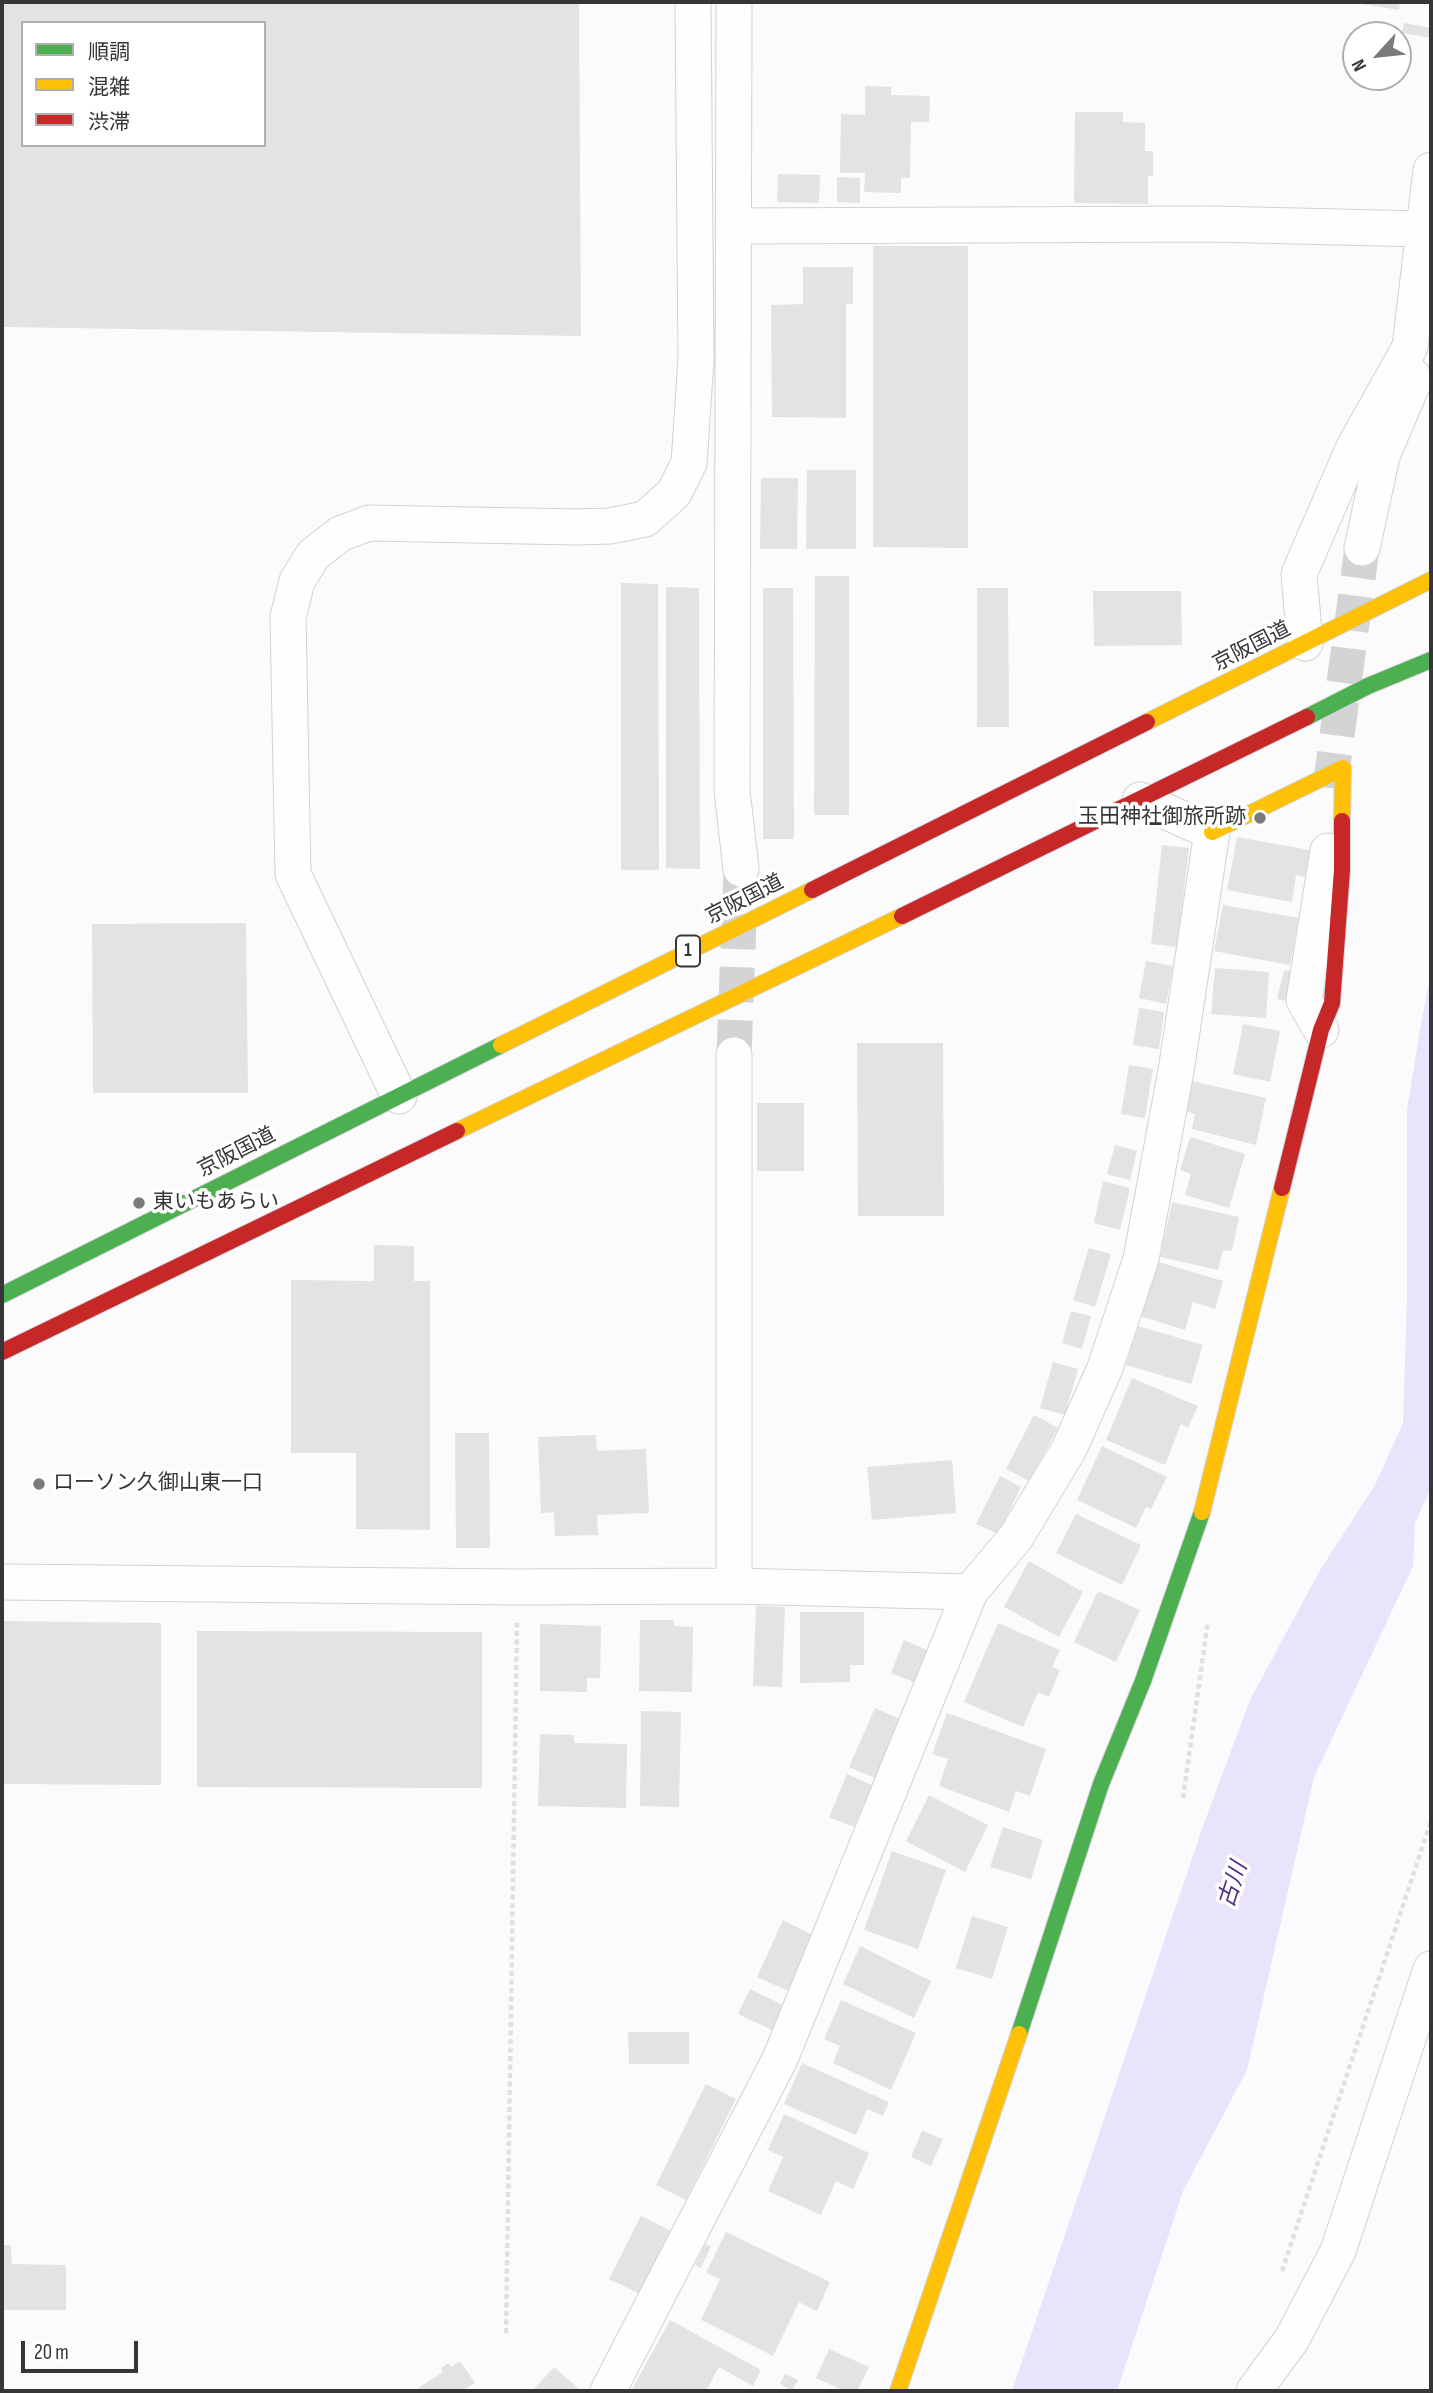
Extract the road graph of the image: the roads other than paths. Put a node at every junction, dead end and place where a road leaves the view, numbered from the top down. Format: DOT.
graph roads {
  1 [pos="693,2"];
  2 [pos="734,2"];
  3 [pos="1431,170"];
  4 [pos="734,226"];
  5 [pos="1423,229"];
  6 [pos="1410,346"];
  7 [pos="1362,548"];
  8 [pos="1431,580"];
  9 [pos="1305,643"];
  10 [pos="1431,660"];
  11 [pos="1330,788"];
  12 [pos="1140,800"];
  13 [pos="1212,832"];
  14 [pos="741,869"];
  15 [pos="1321,1030"];
  16 [pos="734,1055"];
  17 [pos="399,1096"];
  18 [pos="2,1295"];
  19 [pos="2,1352"];
  20 [pos="2,1582"];
  21 [pos="734,1586"];
  22 [pos="970,1592"];
  23 [pos="1431,1969"];
  24 [pos="608,2391"];
  25 [pos="898,2391"];
  26 [pos="1254,2391"];
  1 -- 17 [label="street"];
  2 -- 4 [label="street"];
  3 -- 5 [label="street"];
  4 -- 5 [label="street"];
  4 -- 14 [label="street"];
  5 -- 6 [label="street"];
  6 -- 7 [label="street"];
  6 -- 9 [label="street"];
  8 -- 9 [label="main road, 京阪国道 / 1"];
  9 -- 17 [label="main road, 京阪国道 / 1"];
  10 -- 12 [label="main road"];
  11 -- 15 [label="street"];
  12 -- 13 [label="street"];
  12 -- 19 [label="main road"];
  13 -- 15 [label="main road"];
  13 -- 22 [label="street"];
  15 -- 25 [label="main road"];
  16 -- 21 [label="street"];
  17 -- 18 [label="main road, 京阪国道 / 1"];
  20 -- 21 [label="street"];
  21 -- 22 [label="street"];
  22 -- 24 [label="street"];
  23 -- 26 [label="street"];
}
